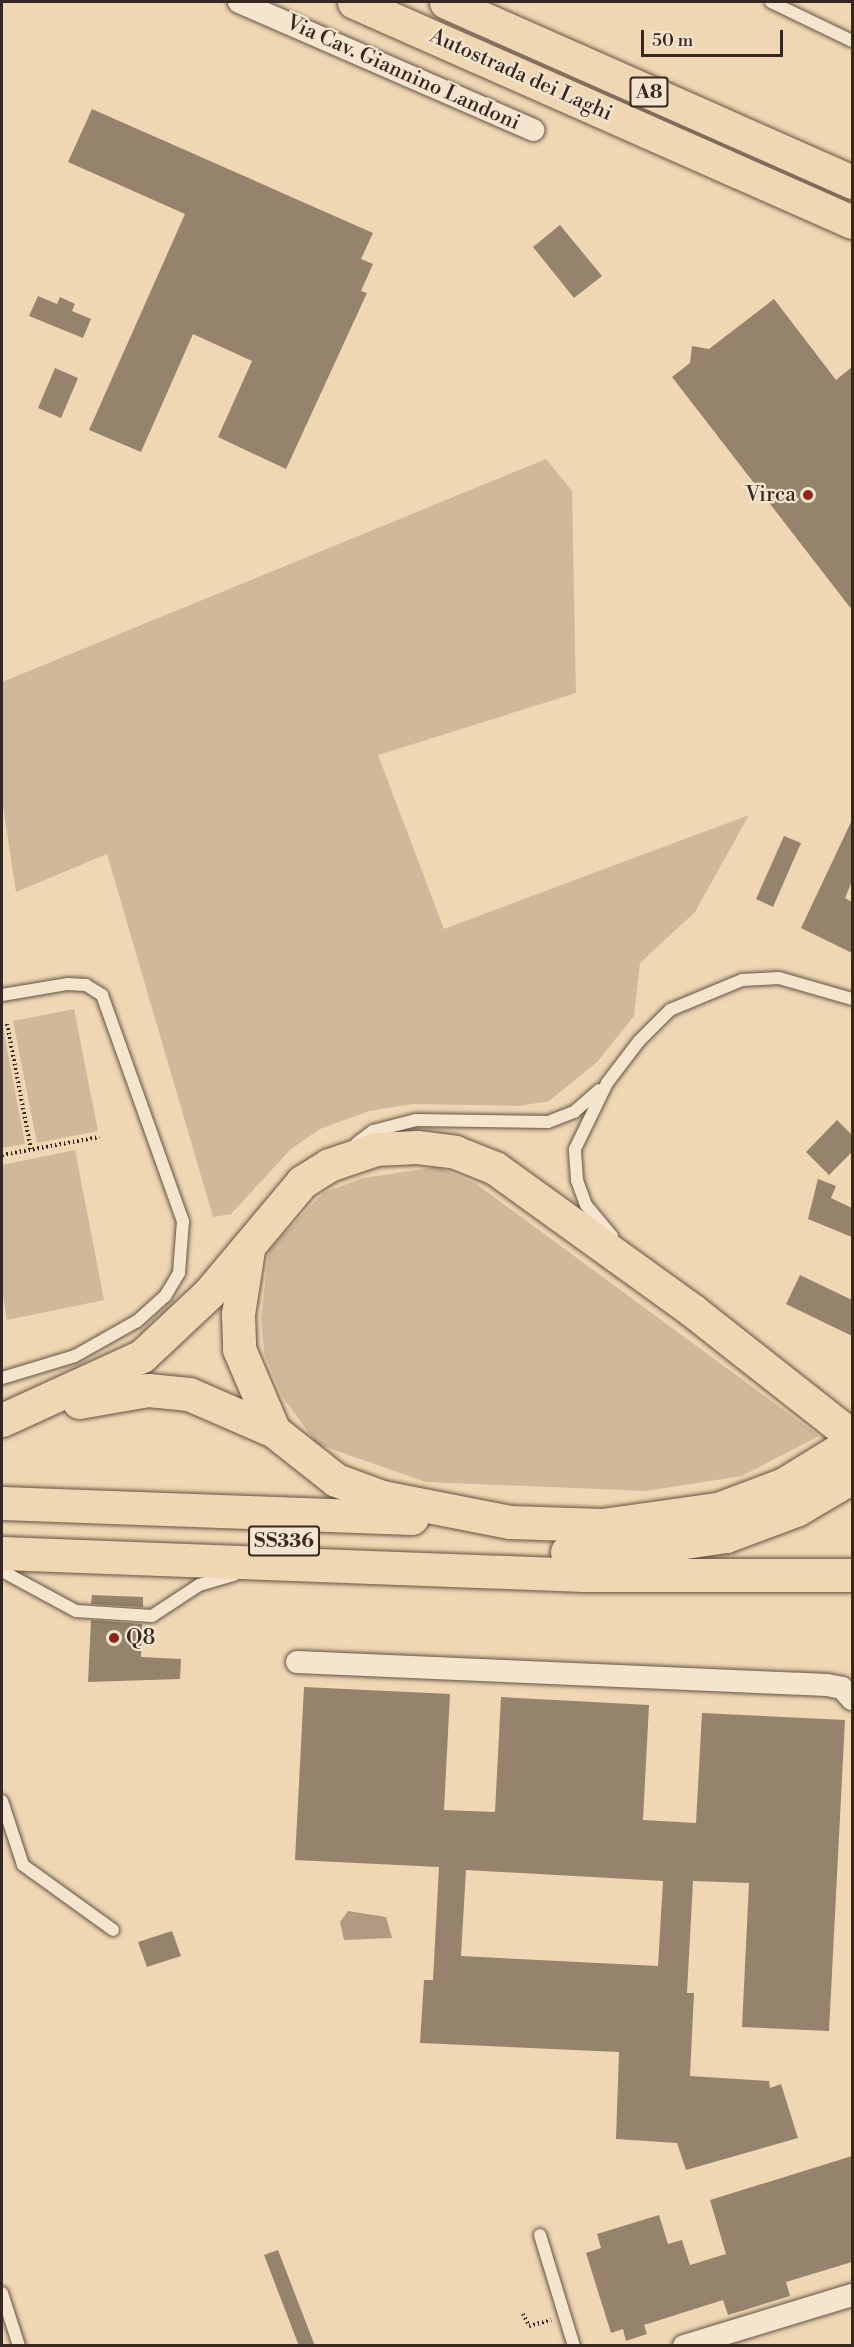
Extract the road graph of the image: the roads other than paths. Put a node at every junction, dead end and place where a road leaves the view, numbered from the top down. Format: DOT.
graph roads {
  1 [pos="239,2"];
  2 [pos="354,2"];
  3 [pos="446,2"];
  4 [pos="771,2"];
  5 [pos="852,41"];
  6 [pos="533,130"];
  7 [pos="740,171"];
  8 [pos="852,182"];
  9 [pos="852,222"];
  10 [pos="852,240"];
  11 [pos="2,995"];
  12 [pos="852,999"];
  13 [pos="607,1083"];
  14 [pos="329,1165"];
  15 [pos="248,1250"];
  16 [pos="693,1311"];
  17 [pos="2,1378"];
  18 [pos="2,1422"];
  19 [pos="274,1431"];
  20 [pos="852,1436"];
  21 [pos="852,1442"];
  22 [pos="852,1477"];
  23 [pos="2,1503"];
  24 [pos="510,1522"];
  25 [pos="2,1530"];
  26 [pos="2,1553"];
  27 [pos="320,1564"];
  28 [pos="2,1571"];
  29 [pos="852,1575"];
  30 [pos="297,1662"];
  31 [pos="852,1699"];
  32 [pos="2,1801"];
  33 [pos="113,1930"];
  34 [pos="540,2235"];
  35 [pos="2,2293"];
  36 [pos="852,2295"];
  37 [pos="20,2346"];
  38 [pos="574,2346"];
  39 [pos="684,2346"];
  1 -- 6 [label="street, Via Cav. Giannino Landoni"];
  2 -- 7 [label="highway, Autostrada dei Laghi / A8"];
  3 -- 8 [label="highway, Autostrada dei Laghi / A8"];
  4 -- 5 [label="lane"];
  7 -- 9 [label="highway, Autostrada dei Laghi / A8"];
  7 -- 10 [label="highway"];
  11 -- 17 [label="lane"];
  12 -- 13 [label="lane"];
  13 -- 14 [label="lane"];
  13 -- 16 [label="lane"];
  14 -- 15 [label="highway"];
  14 -- 16 [label="highway"];
  15 -- 18 [label="highway"];
  15 -- 19 [label="highway"];
  16 -- 20 [label="highway"];
  18 -- 19 [label="highway"];
  19 -- 24 [label="highway"];
  21 -- 24 [label="highway"];
  22 -- 25 [label="highway, SS336"];
  23 -- 24 [label="highway, SS336"];
  26 -- 27 [label="highway"];
  27 -- 28 [label="lane"];
  27 -- 29 [label="highway"];
  30 -- 31 [label="street"];
  32 -- 33 [label="lane"];
  34 -- 38 [label="lane"];
  35 -- 37 [label="lane"];
  36 -- 39 [label="street"];
}
